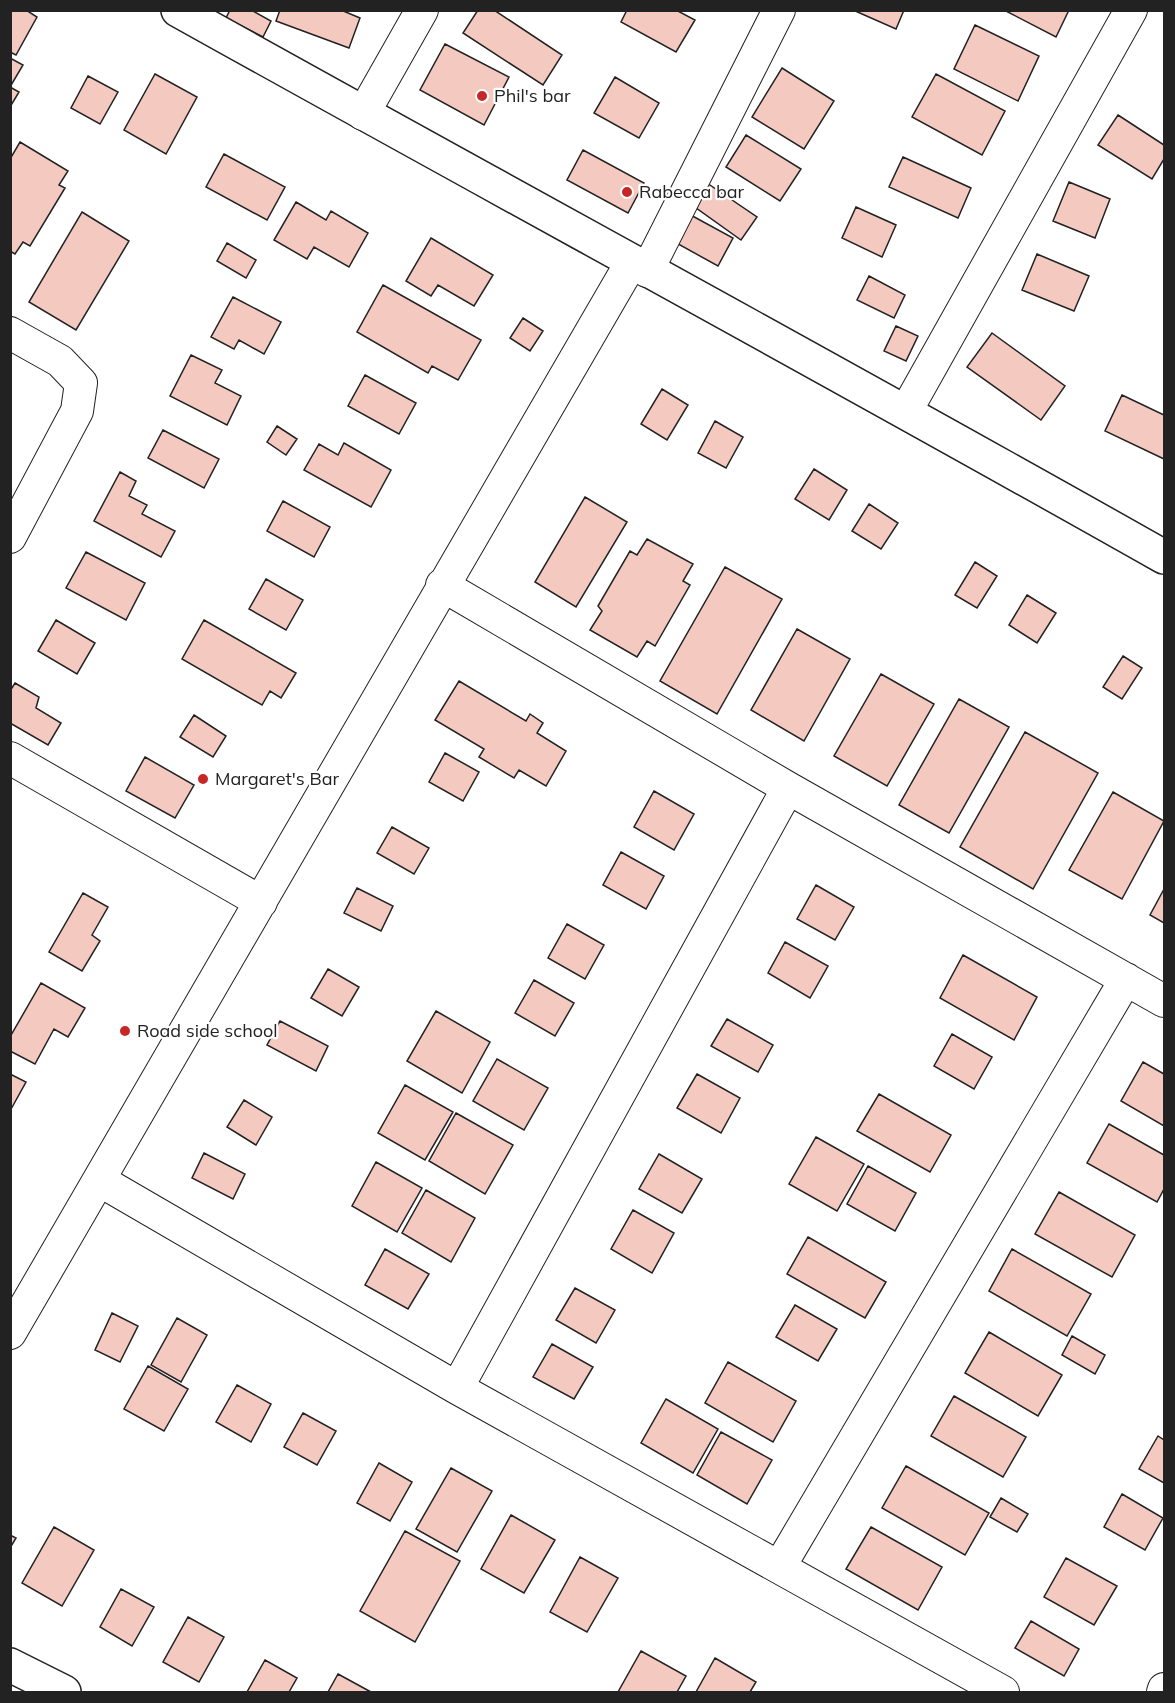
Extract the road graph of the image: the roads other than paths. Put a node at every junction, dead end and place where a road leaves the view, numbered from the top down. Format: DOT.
graph roads {
  1 [pos="178,10"];
  2 [pos="422,10"];
  3 [pos="779,10"];
  4 [pos="1131,10"];
  5 [pos="363,114"];
  6 [pos="639,267"];
  7 [pos="10,333"];
  8 [pos="906,411"];
  9 [pos="10,537"];
  10 [pos="1164,557"];
  11 [pos="442,585"];
  12 [pos="10,758"];
  13 [pos="788,788"];
  14 [pos="261,902"];
  15 [pos="1126,979"];
  16 [pos="1164,1000"];
  17 [pos="99,1180"];
  18 [pos="10,1333"];
  19 [pos="457,1388"];
  20 [pos="780,1566"];
  21 [pos="10,1665"];
  22 [pos="63,1692"];
  23 [pos="1003,1692"];
  1 -- 5 [label="street"];
  2 -- 5 [label="street"];
  3 -- 6 [label="street"];
  4 -- 8 [label="street"];
  5 -- 6 [label="street"];
  6 -- 8 [label="street"];
  6 -- 11 [label="street"];
  7 -- 9 [label="street"];
  8 -- 10 [label="street"];
  11 -- 13 [label="street"];
  11 -- 14 [label="street"];
  12 -- 14 [label="street"];
  13 -- 15 [label="street"];
  13 -- 19 [label="street"];
  14 -- 17 [label="street"];
  15 -- 16 [label="street"];
  15 -- 20 [label="street"];
  17 -- 18 [label="street"];
  17 -- 19 [label="street"];
  19 -- 20 [label="street"];
  20 -- 23 [label="street"];
  21 -- 22 [label="street"];
}
